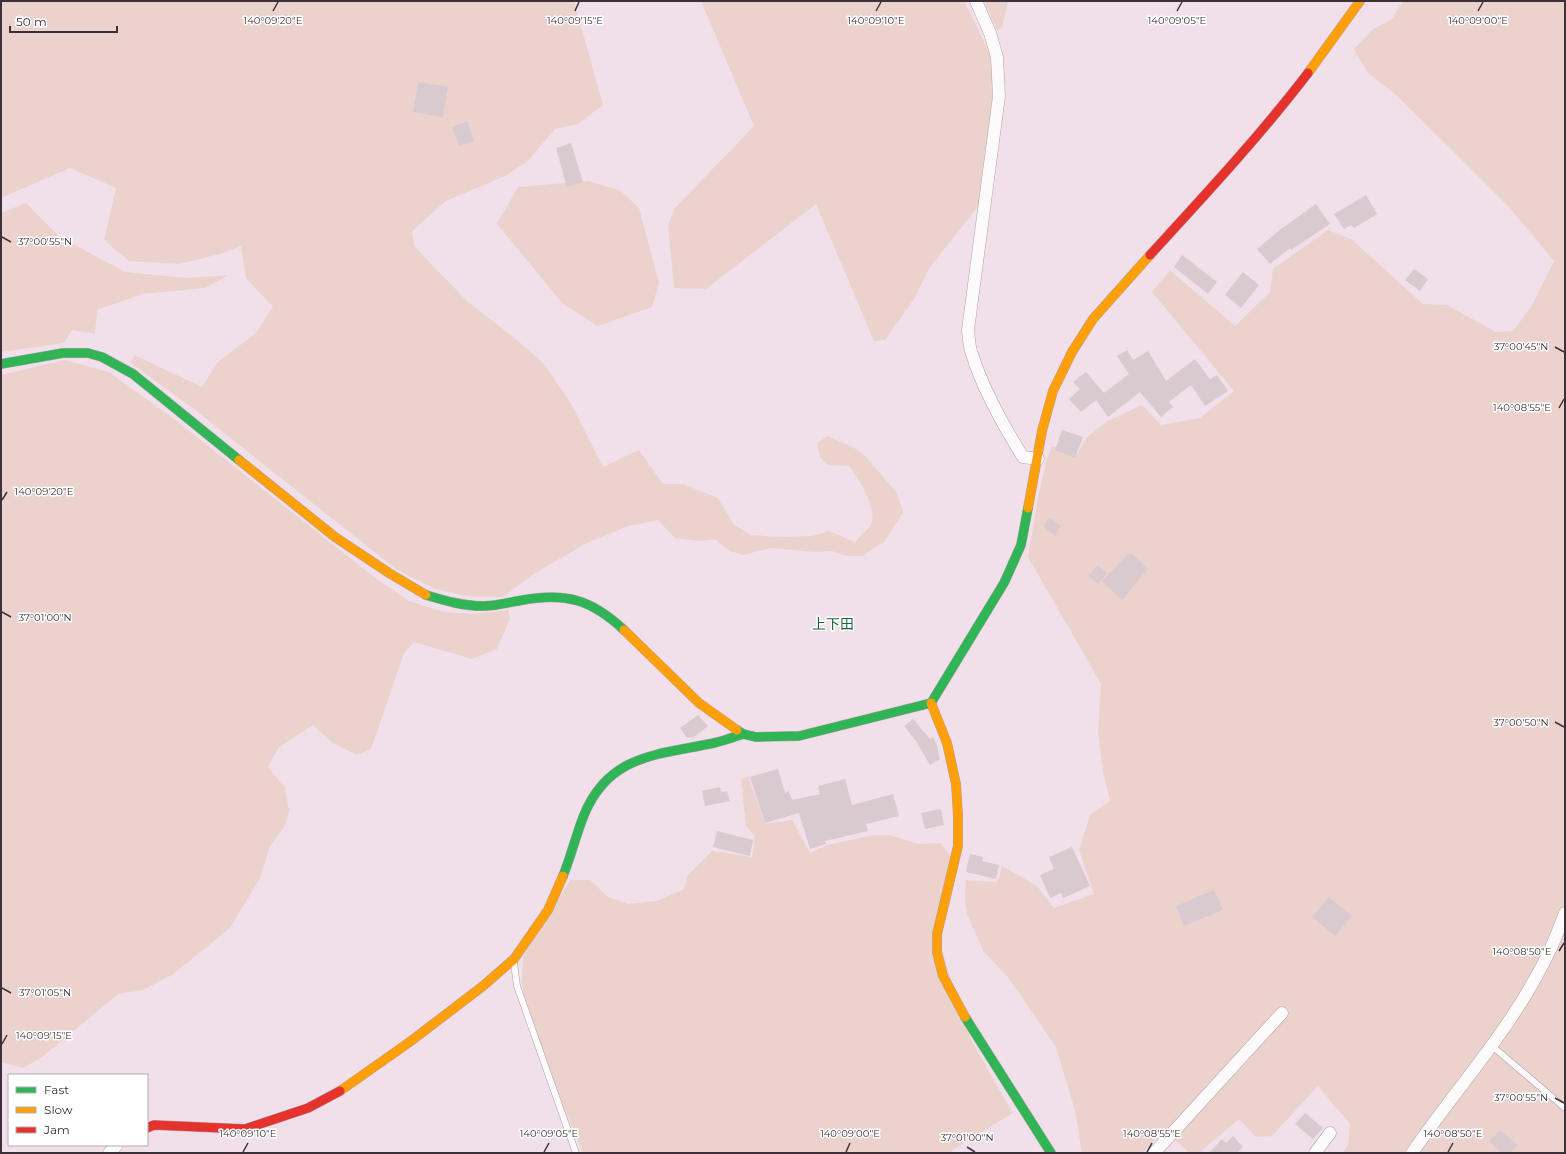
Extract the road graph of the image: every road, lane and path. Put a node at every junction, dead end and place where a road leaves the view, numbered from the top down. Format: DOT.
graph roads {
  1 [pos="976,1"];
  2 [pos="1360,1"];
  3 [pos="1,364"];
  4 [pos="1038,459"];
  5 [pos="930,703"];
  6 [pos="743,734"];
  7 [pos="1565,913"];
  8 [pos="514,959"];
  9 [pos="1282,1013"];
  10 [pos="1492,1046"];
  11 [pos="1565,1108"];
  12 [pos="148,1128"];
  13 [pos="1330,1133"];
  14 [pos="576,1153"];
  15 [pos="1051,1153"];
  16 [pos="1154,1153"];
  17 [pos="1315,1153"];
  18 [pos="1412,1153"];
  1 -- 4 [label="street"];
  2 -- 4 [label="street"];
  3 -- 6 [label="street"];
  4 -- 5 [label="street"];
  5 -- 6 [label="street"];
  5 -- 15 [label="street"];
  6 -- 8 [label="street"];
  7 -- 10 [label="street"];
  8 -- 12 [label="street"];
  8 -- 14 [label="lane"];
  9 -- 16 [label="street"];
  10 -- 11 [label="lane"];
  10 -- 18 [label="street"];
  13 -- 17 [label="street"];
}
